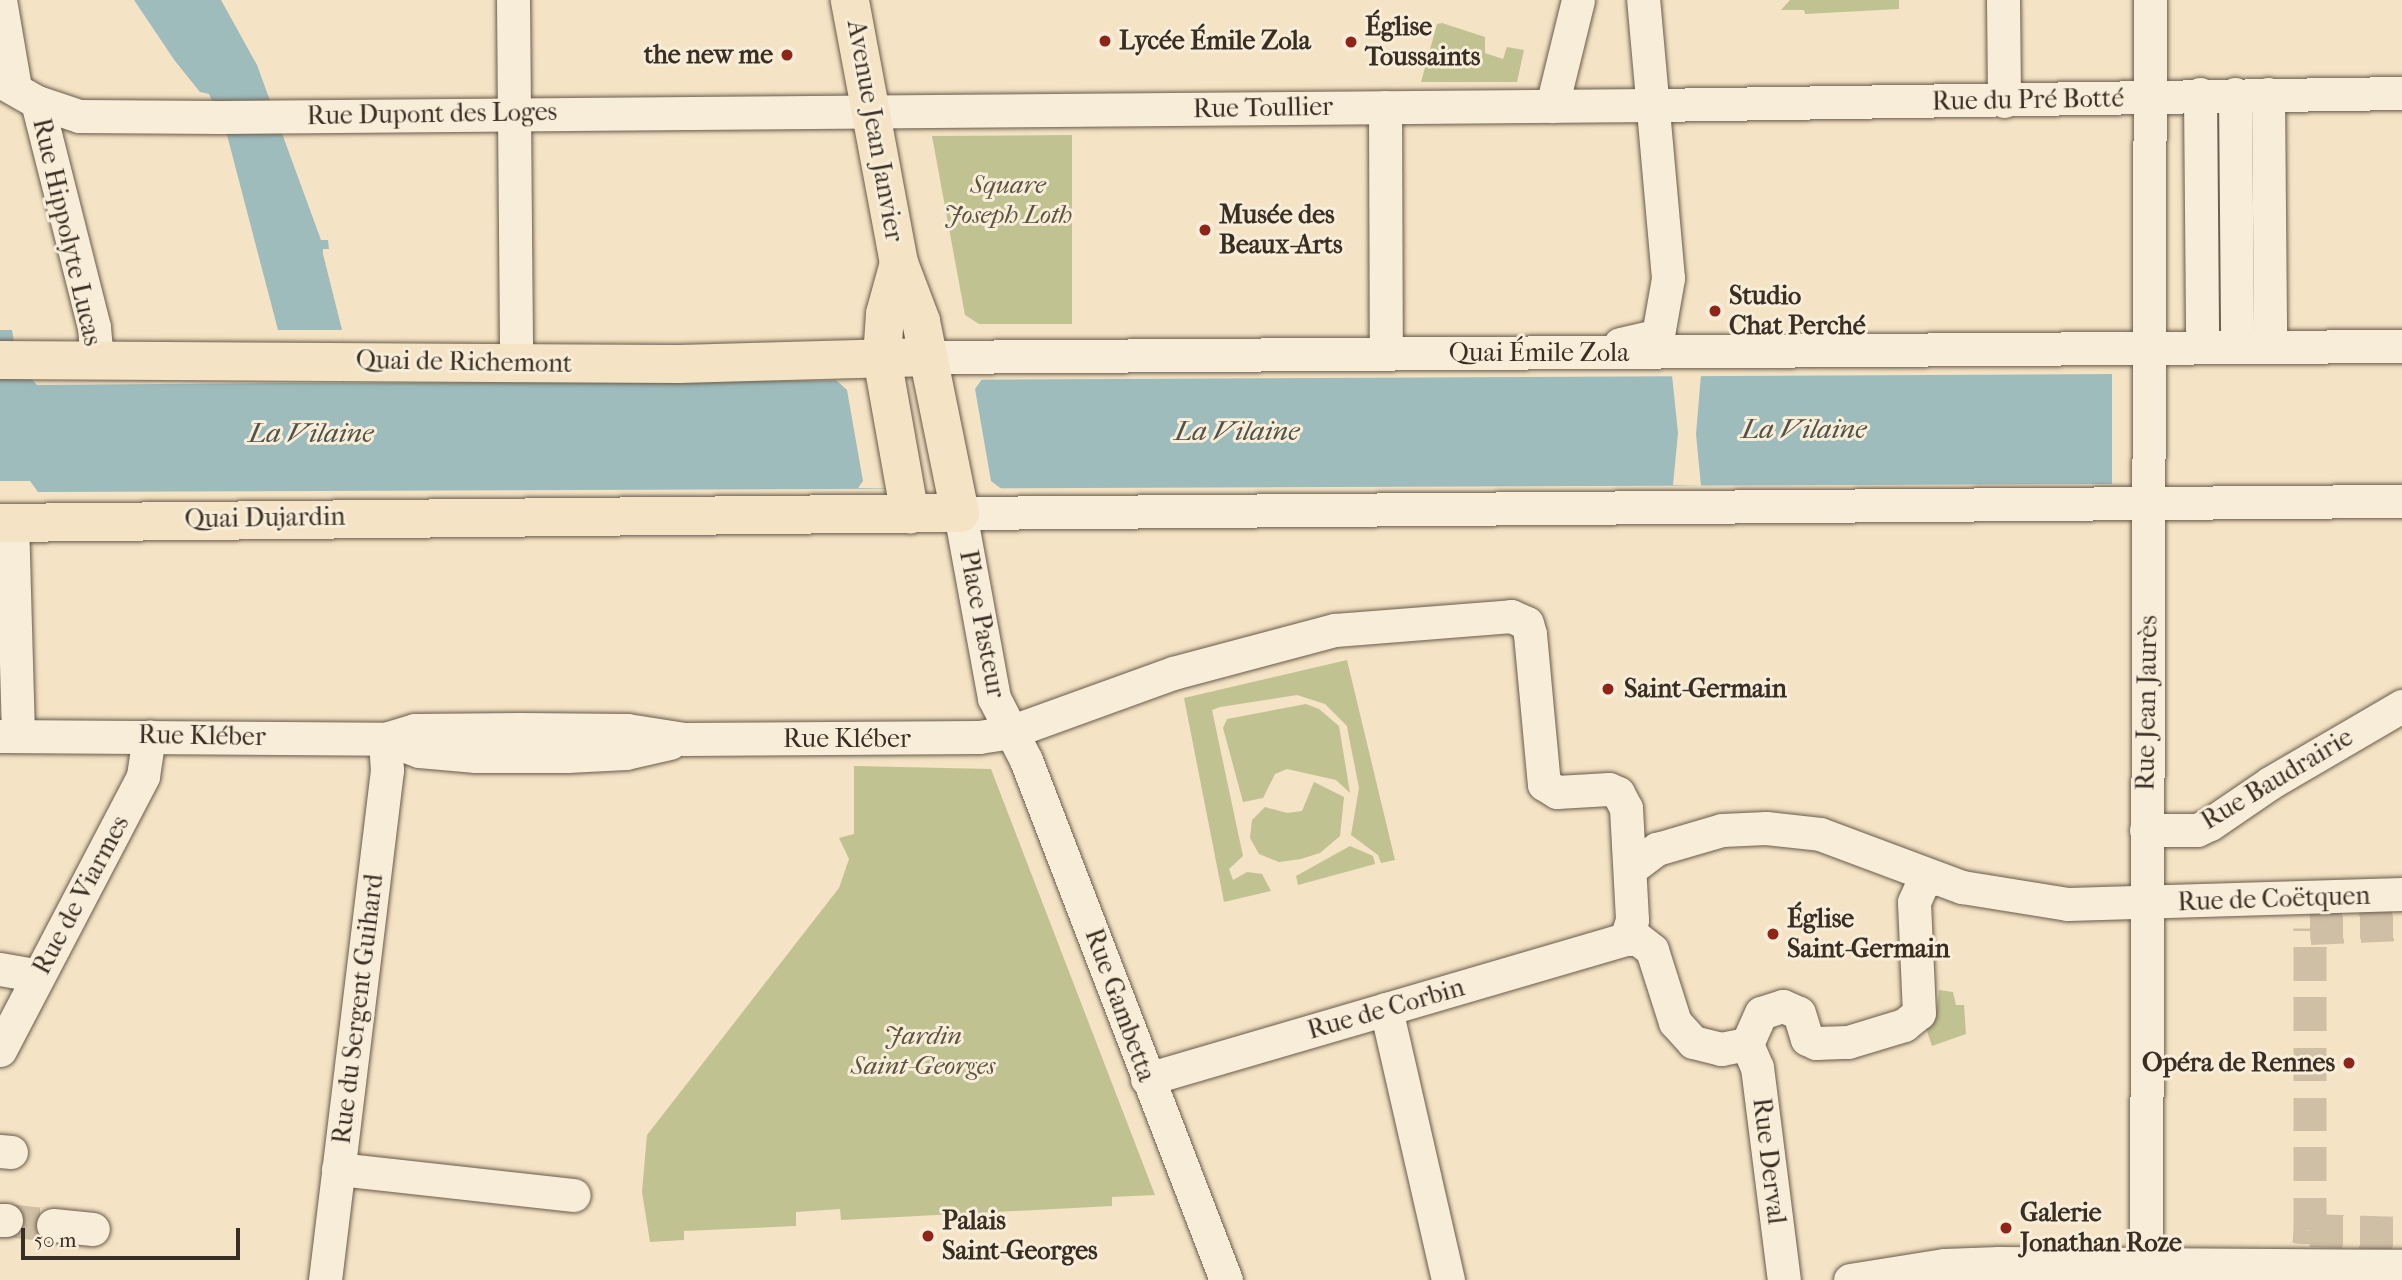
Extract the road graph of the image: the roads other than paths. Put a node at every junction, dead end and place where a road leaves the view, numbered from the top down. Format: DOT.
graph roads {
  1 [pos="0,0"];
  2 [pos="513,0"];
  3 [pos="850,0"];
  4 [pos="1578,0"];
  5 [pos="1643,0"];
  6 [pos="2003,0"];
  7 [pos="2150,0"];
  8 [pos="17,90"];
  9 [pos="2402,93"];
  10 [pos="2200,94"];
  11 [pos="2235,94"];
  12 [pos="2267,94"];
  13 [pos="2150,97"];
  14 [pos="2004,101"];
  15 [pos="1654,105"];
  16 [pos="1552,106"];
  17 [pos="1385,107"];
  18 [pos="871,111"];
  19 [pos="514,113"];
  20 [pos="899,263"];
  21 [pos="2202,346"];
  22 [pos="2237,346"];
  23 [pos="2270,346"];
  24 [pos="2402,346"];
  25 [pos="2149,347"];
  26 [pos="1589,352"];
  27 [pos="1386,354"];
  28 [pos="8,360"];
  29 [pos="97,361"];
  30 [pos="516,365"];
  31 [pos="883,368"];
  32 [pos="931,368"];
  33 [pos="2402,501"];
  34 [pos="957,502"];
  35 [pos="907,503"];
  36 [pos="2150,503"];
  37 [pos="6,522"];
  38 [pos="2402,706"];
  39 [pos="1010,732"];
  40 [pos="9,736"];
  41 [pos="149,736"];
  42 [pos="385,738"];
  43 [pos="2146,830"];
  44 [pos="1630,869"];
  45 [pos="1933,879"];
  46 [pos="2402,894"];
  47 [pos="2147,904"];
  48 [pos="1626,939"];
  49 [pos="0,969"];
  50 [pos="38,976"];
  51 [pos="1386,1009"];
  52 [pos="1747,1044"];
  53 [pos="0,1050"];
  54 [pos="1147,1079"];
  55 [pos="338,1169"];
  56 [pos="574,1195"];
  57 [pos="53,1224"];
  58 [pos="93,1229"];
  59 [pos="2146,1262"];
  60 [pos="2402,1266"];
  61 [pos="1999,1271"];
  62 [pos="2302,1272"];
  63 [pos="325,1280"];
  64 [pos="1226,1280"];
  65 [pos="1448,1280"];
  66 [pos="1784,1280"];
  67 [pos="1850,1280"];
  1 -- 8 [label="street, Rue Hippolyte Lucas"];
  2 -- 19 [label="street"];
  3 -- 18 [label="main road, Avenue Jean Janvier"];
  4 -- 16 [label="street"];
  5 -- 15 [label="street"];
  6 -- 14 [label="street"];
  7 -- 13 [label="street, Rue Jean Jaurès"];
  8 -- 19 [label="street, Rue Dupont des Loges"];
  8 -- 29 [label="street, Rue Hippolyte Lucas"];
  9 -- 12 [label="street, Rue du Pré Botté"];
  10 -- 11 [label="street, Rue du Pré Botté"];
  10 -- 13 [label="street, Rue du Pré Botté"];
  10 -- 21 [label="street"];
  11 -- 12 [label="street, Rue du Pré Botté"];
  11 -- 22 [label="street"];
  12 -- 23 [label="street"];
  13 -- 14 [label="street, Rue du Pré Botté"];
  13 -- 25 [label="street, Rue Jean Jaurès"];
  14 -- 15 [label="street, Rue du Pré Botté"];
  15 -- 16 [label="street, Rue Toullier"];
  15 -- 26 [label="street"];
  16 -- 17 [label="street, Rue Toullier"];
  17 -- 18 [label="street, Rue Toullier"];
  17 -- 27 [label="street"];
  18 -- 19 [label="street, Rue Dupont des Loges"];
  18 -- 20 [label="main road, Avenue Jean Janvier"];
  19 -- 30 [label="street"];
  20 -- 31 [label="main road, Avenue Jean Janvier"];
  20 -- 32 [label="main road, Avenue Jean Janvier"];
  21 -- 22 [label="street, Quai Émile Zola"];
  21 -- 25 [label="street, Quai Émile Zola"];
  22 -- 23 [label="street, Quai Émile Zola"];
  23 -- 24 [label="street, Quai Émile Zola"];
  25 -- 26 [label="street, Quai Émile Zola"];
  25 -- 36 [label="street, Rue Jean Jaurès"];
  26 -- 27 [label="street, Quai Émile Zola"];
  27 -- 32 [label="street, Quai Émile Zola"];
  28 -- 29 [label="main road, Quai de Richemont"];
  29 -- 30 [label="main road, Quai de Richemont"];
  30 -- 31 [label="main road, Quai de Richemont"];
  31 -- 32 [label="main road, Quai de Richemont"];
  31 -- 35 [label="main road, Avenue Jean Janvier"];
  32 -- 34 [label="main road, Avenue Jean Janvier"];
  33 -- 36 [label="street"];
  34 -- 35 [label="main road, Quai Dujardin"];
  34 -- 36 [label="street"];
  34 -- 39 [label="street, Place Pasteur"];
  35 -- 37 [label="main road, Quai Dujardin"];
  36 -- 43 [label="street, Rue Jean Jaurès"];
  37 -- 40 [label="street"];
  38 -- 43 [label="street, Rue Baudrairie"];
  39 -- 42 [label="street, Rue Kléber"];
  39 -- 44 [label="street, Rue Kléber"];
  39 -- 54 [label="street, Rue Gambetta"];
  40 -- 41 [label="street, Rue Kléber"];
  41 -- 42 [label="street, Rue Kléber"];
  41 -- 50 [label="street, Rue de Viarmes"];
  42 -- 55 [label="street, Rue du Sergent Guihard"];
  43 -- 47 [label="street, Rue Jean Jaurès"];
  44 -- 45 [label="street, Rue de Coëtquen"];
  44 -- 48 [label="street"];
  45 -- 47 [label="street, Rue de Coëtquen"];
  45 -- 52 [label="street"];
  46 -- 47 [label="street, Rue de Coëtquen"];
  47 -- 59 [label="street, Rue Jean Jaurès"];
  48 -- 51 [label="street, Rue de Corbin"];
  48 -- 52 [label="street"];
  49 -- 50 [label="street"];
  50 -- 53 [label="street, Rue de Viarmes"];
  51 -- 54 [label="street, Rue de Corbin"];
  51 -- 65 [label="street"];
  52 -- 66 [label="street, Rue Derval"];
  54 -- 64 [label="street, Rue Gambetta"];
  55 -- 56 [label="street"];
  55 -- 63 [label="street, Rue du Sergent Guihard"];
  57 -- 58 [label="street"];
  59 -- 61 [label="street"];
  59 -- 62 [label="street"];
  60 -- 62 [label="street"];
  61 -- 67 [label="street"];
}
